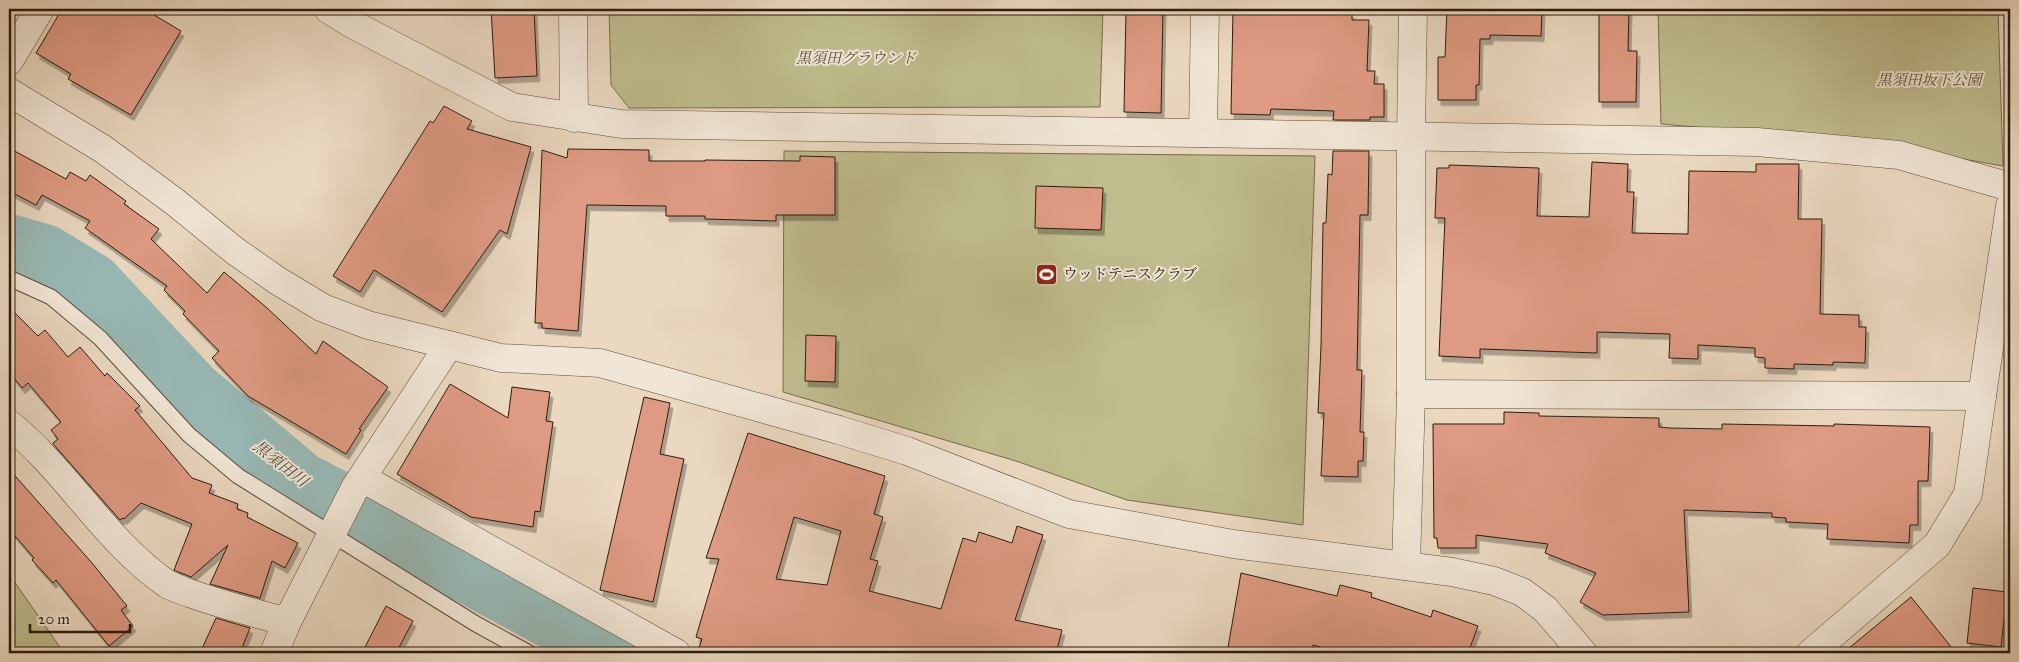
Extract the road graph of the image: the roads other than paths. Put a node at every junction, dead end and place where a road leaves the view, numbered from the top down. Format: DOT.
graph roads {
  1 [pos="40,9"];
  2 [pos="328,9"];
  3 [pos="573,9"];
  4 [pos="1205,9"];
  5 [pos="1413,9"];
  6 [pos="9,61"];
  7 [pos="9,92"];
  8 [pos="574,118"];
  9 [pos="1203,133"];
  10 [pos="1411,136"];
  11 [pos="2010,187"];
  12 [pos="2010,206"];
  13 [pos="9,278"];
  14 [pos="449,345"];
  15 [pos="1411,394"];
  16 [pos="1982,396"];
  17 [pos="9,424"];
  18 [pos="359,483"];
  19 [pos="331,533"];
  20 [pos="1406,566"];
  21 [pos="287,622"];
  22 [pos="274,653"];
  23 [pos="529,653"];
  24 [pos="676,653"];
  25 [pos="1583,653"];
  26 [pos="1811,653"];
  1 -- 6 [label="street"];
  2 -- 8 [label="street"];
  3 -- 8 [label="street"];
  4 -- 9 [label="street"];
  5 -- 10 [label="street"];
  7 -- 14 [label="street"];
  8 -- 9 [label="street"];
  9 -- 10 [label="street"];
  10 -- 11 [label="street"];
  10 -- 15 [label="street"];
  12 -- 16 [label="street"];
  13 -- 19 [label="lane"];
  14 -- 18 [label="street"];
  14 -- 20 [label="street"];
  15 -- 16 [label="street"];
  15 -- 20 [label="street"];
  16 -- 26 [label="street"];
  17 -- 21 [label="street"];
  18 -- 19 [label="street"];
  18 -- 24 [label="street"];
  19 -- 21 [label="street"];
  19 -- 23 [label="lane"];
  20 -- 25 [label="street"];
  21 -- 22 [label="street"];
}
